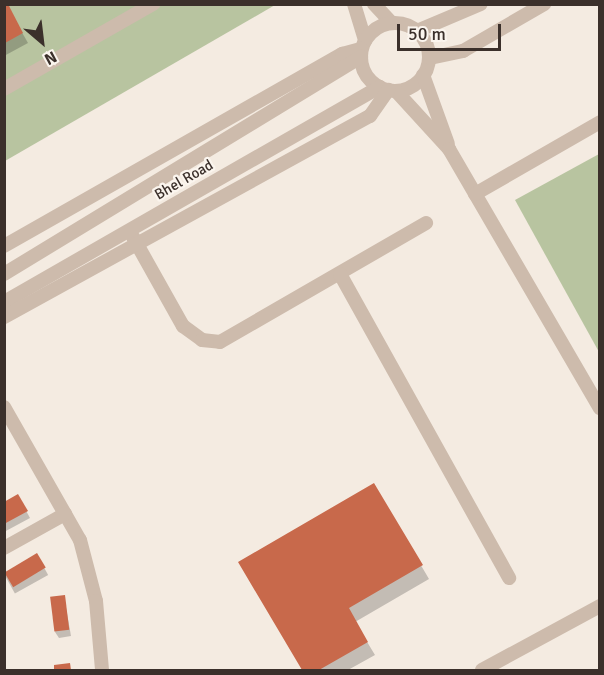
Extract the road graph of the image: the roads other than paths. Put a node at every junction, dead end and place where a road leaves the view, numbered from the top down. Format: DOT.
graph roads {
  1 [pos="153,4"];
  2 [pos="354,4"];
  3 [pos="374,4"];
  4 [pos="481,4"];
  5 [pos="544,4"];
  6 [pos="392,23"];
  7 [pos="417,31"];
  8 [pos="362,49"];
  9 [pos="429,58"];
  10 [pos="423,75"];
  11 [pos="4,89"];
  12 [pos="388,89"];
  13 [pos="600,122"];
  14 [pos="449,149"];
  15 [pos="475,194"];
  16 [pos="426,223"];
  17 [pos="129,230"];
  18 [pos="138,245"];
  19 [pos="4,246"];
  20 [pos="4,274"];
  21 [pos="340,274"];
  22 [pos="4,302"];
  23 [pos="4,317"];
  24 [pos="4,407"];
  25 [pos="600,408"];
  26 [pos="65,514"];
  27 [pos="4,548"];
  28 [pos="509,578"];
  29 [pos="600,606"];
  30 [pos="102,670"];
  31 [pos="482,670"];
  1 -- 11 [label="street"];
  2 -- 8 [label="street"];
  3 -- 6 [label="street"];
  4 -- 7 [label="street"];
  5 -- 9 [label="street"];
  6 -- 7 [label="street"];
  6 -- 8 [label="street"];
  7 -- 9 [label="street"];
  8 -- 12 [label="street"];
  8 -- 19 [label="street"];
  8 -- 20 [label="street, Bhel Road"];
  9 -- 10 [label="street"];
  10 -- 12 [label="street"];
  10 -- 14 [label="street"];
  12 -- 14 [label="street"];
  12 -- 17 [label="street, Bhel Road"];
  12 -- 18 [label="street"];
  13 -- 15 [label="street"];
  14 -- 15 [label="street"];
  15 -- 25 [label="street"];
  16 -- 21 [label="street"];
  17 -- 18 [label="street"];
  17 -- 22 [label="street, Bhel Road"];
  18 -- 21 [label="street"];
  18 -- 23 [label="street"];
  21 -- 28 [label="street"];
  24 -- 26 [label="street"];
  26 -- 27 [label="street"];
  26 -- 30 [label="street"];
  29 -- 31 [label="street"];
}
